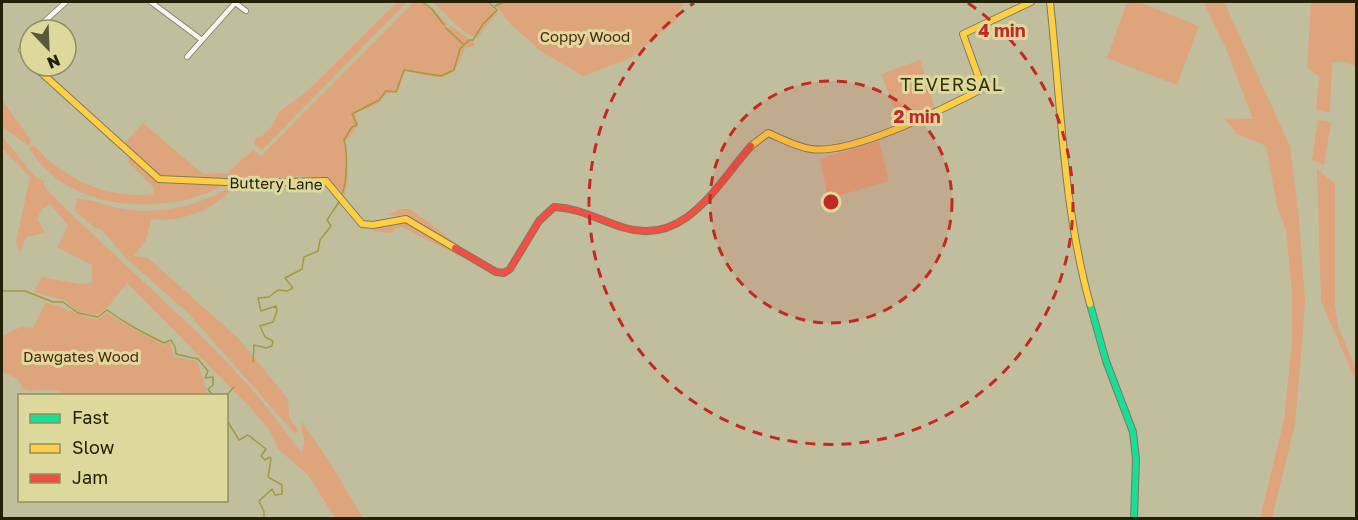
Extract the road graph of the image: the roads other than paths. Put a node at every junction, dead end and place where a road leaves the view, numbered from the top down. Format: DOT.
graph roads {
  1 [pos="66,2"];
  2 [pos="151,2"];
  3 [pos="234,2"];
  4 [pos="1031,2"];
  5 [pos="1050,2"];
  6 [pos="246,11"];
  7 [pos="48,18"];
  8 [pos="202,40"];
  9 [pos="187,57"];
  10 [pos="47,78"];
  11 [pos="1134,519"];
  1 -- 7 [label="street"];
  2 -- 8 [label="street"];
  3 -- 6 [label="street"];
  3 -- 8 [label="street"];
  4 -- 10 [label="street, Buttery Lane"];
  5 -- 11 [label="street"];
  8 -- 9 [label="street"];
}
